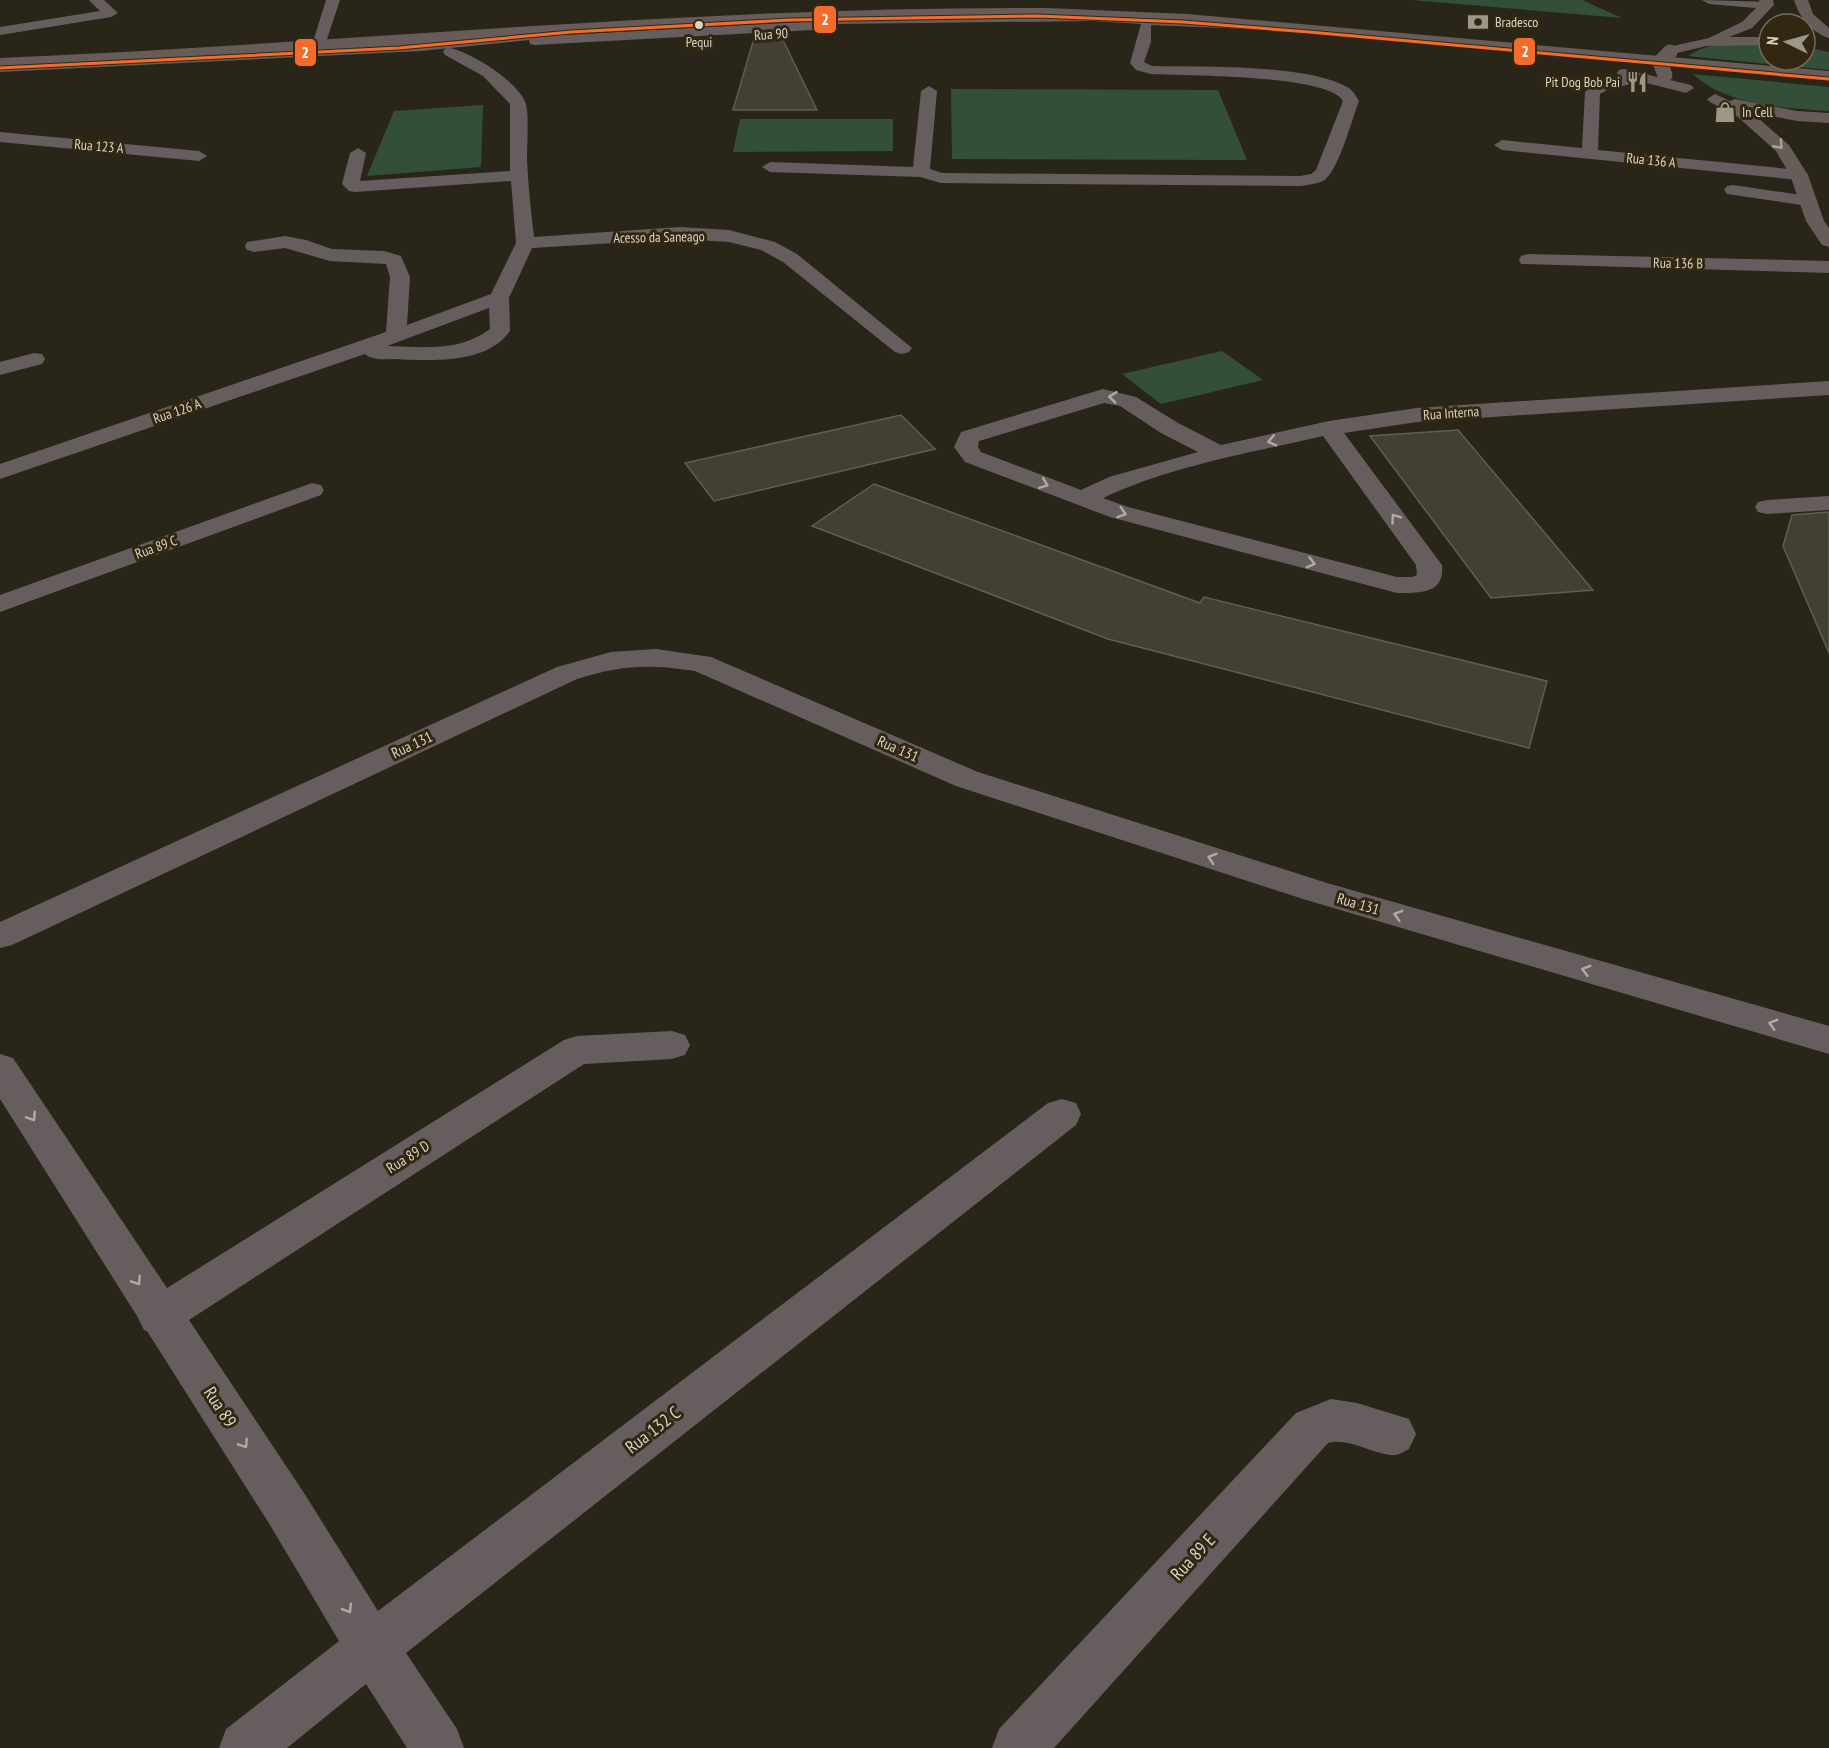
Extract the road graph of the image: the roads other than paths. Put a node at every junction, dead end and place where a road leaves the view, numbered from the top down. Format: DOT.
graph roads {
  1 [pos="333,0"];
  2 [pos="1701,0"];
  3 [pos="1709,0"];
  4 [pos="1801,0"];
  5 [pos="1767,2"];
  6 [pos="99,3"];
  7 [pos="1101,12"];
  8 [pos="1143,21"];
  9 [pos="1747,25"];
  10 [pos="0,31"];
  11 [pos="1757,41"];
  12 [pos="1706,42"];
  13 [pos="1828,43"];
  14 [pos="317,47"];
  15 [pos="1675,49"];
  16 [pos="488,51"];
  17 [pos="450,52"];
  18 [pos="477,64"];
  19 [pos="2,66"];
  20 [pos="1643,77"];
  21 [pos="1829,79"];
  22 [pos="1686,88"];
  23 [pos="929,91"];
  24 [pos="1715,99"];
  25 [pos="1829,118"];
  26 [pos="0,137"];
  27 [pos="1502,145"];
  28 [pos="358,153"];
  29 [pos="1590,154"];
  30 [pos="199,156"];
  31 [pos="770,166"];
  32 [pos="921,172"];
  33 [pos="519,175"];
  34 [pos="1799,175"];
  35 [pos="1720,188"];
  36 [pos="1808,201"];
  37 [pos="1829,241"];
  38 [pos="525,243"];
  39 [pos="254,246"];
  40 [pos="1528,260"];
  41 [pos="1829,267"];
  42 [pos="499,298"];
  43 [pos="396,336"];
  44 [pos="902,348"];
  45 [pos="354,351"];
  46 [pos="34,359"];
  47 [pos="0,369"];
  48 [pos="1829,388"];
  49 [pos="1329,428"];
  50 [pos="1218,453"];
  51 [pos="0,472"];
  52 [pos="312,490"];
  53 [pos="1082,499"];
  54 [pos="1829,503"];
  55 [pos="1767,507"];
  56 [pos="0,604"];
  57 [pos="0,936"];
  58 [pos="1829,1040"];
  59 [pos="672,1045"];
  60 [pos="0,1068"];
  61 [pos="1062,1114"];
  62 [pos="159,1316"];
  63 [pos="1393,1434"];
  64 [pos="372,1647"];
  65 [pos="245,1748"];
  66 [pos="438,1748"];
  67 [pos="1018,1748"];
  1 -- 14 [label="street"];
  2 -- 9 [label="street"];
  3 -- 5 [label="street"];
  4 -- 13 [label="main road"];
  5 -- 9 [label="main road"];
  6 -- 10 [label="street"];
  7 -- 8 [label="main road"];
  7 -- 14 [label="main road, Rua 90"];
  7 -- 16 [label="main road, Rua 90"];
  7 -- 21 [label="main road, Rua 90"];
  8 -- 15 [label="main road"];
  8 -- 20 [label="main road"];
  8 -- 21 [label="main road"];
  8 -- 32 [label="street"];
  9 -- 12 [label="main road"];
  10 -- 19 [label="street"];
  11 -- 12 [label="main road"];
  12 -- 15 [label="main road"];
  14 -- 19 [label="main road, Rua 90"];
  15 -- 22 [label="main road, bridge"];
  16 -- 17 [label="main road, Rua 90"];
  16 -- 18 [label="street"];
  17 -- 18 [label="street"];
  17 -- 19 [label="main road, Rua 90"];
  18 -- 33 [label="street"];
  19 -- 21 [label="street"];
  20 -- 22 [label="main road"];
  20 -- 29 [label="street"];
  22 -- 24 [label="main road"];
  23 -- 32 [label="street"];
  24 -- 25 [label="main road"];
  24 -- 34 [label="main road, one-way"];
  26 -- 30 [label="street, Rua 123 A"];
  27 -- 29 [label="street, Rua 136 A"];
  28 -- 33 [label="street"];
  29 -- 34 [label="street, Rua 136 A"];
  31 -- 32 [label="street"];
  33 -- 38 [label="street"];
  34 -- 36 [label="main road"];
  35 -- 36 [label="street"];
  36 -- 37 [label="main road"];
  38 -- 42 [label="street"];
  38 -- 44 [label="street, Acesso da Saneago"];
  39 -- 43 [label="street"];
  40 -- 41 [label="street, Rua 136 B"];
  42 -- 43 [label="street"];
  42 -- 45 [label="street"];
  43 -- 45 [label="street"];
  45 -- 51 [label="street, Rua 126 A"];
  46 -- 47 [label="street"];
  48 -- 49 [label="street, Rua Interna"];
  49 -- 50 [label="street, Rua Interna, one-way"];
  53 -- 49 [label="street, one-way"];
  50 -- 53 [label="street, Rua Interna"];
  50 -- 53 [label="street, one-way"];
  52 -- 56 [label="street, Rua 89 C"];
  54 -- 55 [label="street"];
  58 -- 57 [label="street, Rua 131, one-way"];
  59 -- 62 [label="street, Rua 89 D"];
  60 -- 62 [label="street, Rua 89, one-way"];
  61 -- 64 [label="street, Rua 132 C"];
  62 -- 64 [label="street, Rua 89, one-way"];
  63 -- 67 [label="street, Rua 89 E"];
  64 -- 65 [label="street, Rua 132 C"];
  64 -- 66 [label="street, Rua 89"];
}
